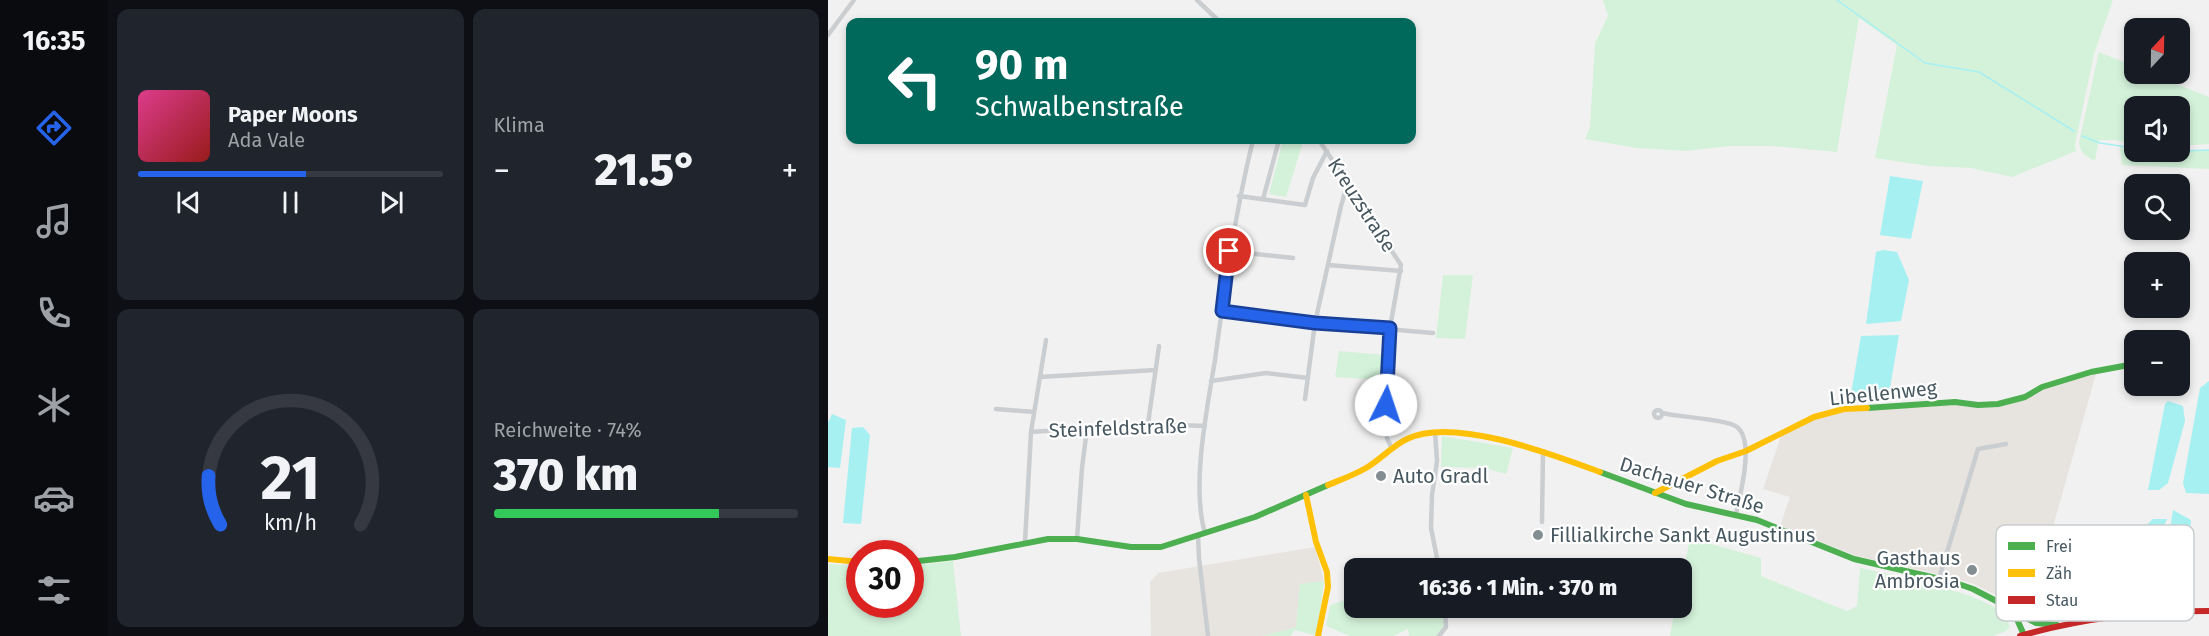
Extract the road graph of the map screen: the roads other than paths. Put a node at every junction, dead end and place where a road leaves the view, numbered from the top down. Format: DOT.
graph roads {
  1 [pos="854,0"];
  2 [pos="1197,0"];
  3 [pos="1216,18"];
  4 [pos="828,35"];
  5 [pos="1251,144"];
  6 [pos="1278,144"];
  7 [pos="1322,144"];
  8 [pos="1327,151"];
  9 [pos="1349,186"];
  10 [pos="1239,196"];
  11 [pos="1263,199"];
  12 [pos="1229,251"];
  13 [pos="1293,258"];
  14 [pos="1328,265"];
  15 [pos="1401,270"];
  16 [pos="1222,311"];
  17 [pos="1315,323"];
  18 [pos="1390,328"];
  19 [pos="1433,333"];
  20 [pos="1046,340"];
  21 [pos="1159,346"];
  22 [pos="2124,366"];
  23 [pos="1155,370"];
  24 [pos="1040,376"];
  25 [pos="1308,378"];
  26 [pos="1212,381"];
  27 [pos="1305,399"];
  28 [pos="996,409"];
  29 [pos="1034,412"];
  30 [pos="1662,413"];
  31 [pos="1148,424"];
  32 [pos="1205,426"];
  33 [pos="1087,429"];
  34 [pos="1031,432"];
  35 [pos="1435,432"];
  36 [pos="2006,444"];
  37 [pos="1392,449"];
  38 [pos="1746,451"];
  39 [pos="1543,452"];
  40 [pos="1654,493"];
  41 [pos="1306,495"];
  42 [pos="1736,514"];
  43 [pos="1542,522"];
  44 [pos="1202,534"];
  45 [pos="1077,539"];
  46 [pos="1025,542"];
  47 [pos="1437,558"];
  48 [pos="828,559"];
  49 [pos="846,560"];
  50 [pos="924,560"];
  51 [pos="1939,579"];
  52 [pos="1996,602"];
  53 [pos="2194,611"];
  54 [pos="2209,611"];
  55 [pos="1446,618"];
  56 [pos="2032,621"];
  57 [pos="2090,621"];
  58 [pos="2067,625"];
  59 [pos="2022,635"];
  60 [pos="1208,636"];
  61 [pos="1318,636"];
  62 [pos="1439,636"];
  1 -- 4 [label="street"];
  2 -- 3 [label="street"];
  5 -- 10 [label="street"];
  6 -- 11 [label="street"];
  7 -- 8 [label="street, Kreuzstraße"];
  8 -- 9 [label="street, Kreuzstraße"];
  8 -- 11 [label="street"];
  9 -- 14 [label="street"];
  9 -- 15 [label="street, Kreuzstraße"];
  10 -- 11 [label="street"];
  10 -- 12 [label="street"];
  12 -- 13 [label="street"];
  12 -- 16 [label="street"];
  14 -- 15 [label="street"];
  14 -- 17 [label="street"];
  15 -- 18 [label="street, Kreuzstraße"];
  16 -- 17 [label="street"];
  16 -- 26 [label="street"];
  17 -- 18 [label="street"];
  17 -- 25 [label="street"];
  18 -- 19 [label="street"];
  18 -- 37 [label="street, Kreuzstraße"];
  20 -- 24 [label="street"];
  21 -- 23 [label="street"];
  22 -- 38 [label="street, Libellenweg"];
  23 -- 24 [label="street"];
  23 -- 31 [label="street"];
  24 -- 29 [label="street"];
  25 -- 26 [label="street"];
  25 -- 27 [label="street"];
  26 -- 32 [label="street"];
  28 -- 29 [label="street"];
  29 -- 34 [label="street"];
  30 -- 38 [label="street"];
  31 -- 32 [label="street, Steinfeldstraße"];
  31 -- 33 [label="street, Steinfeldstraße"];
  32 -- 44 [label="street"];
  33 -- 34 [label="street, Steinfeldstraße"];
  33 -- 45 [label="street"];
  34 -- 46 [label="street"];
  35 -- 37 [label="street, Dachauer Straße"];
  35 -- 39 [label="street, Dachauer Straße"];
  35 -- 47 [label="street"];
  36 -- 51 [label="street"];
  37 -- 41 [label="street, Dachauer Straße"];
  38 -- 40 [label="street, Libellenweg"];
  38 -- 42 [label="street"];
  39 -- 40 [label="street, Dachauer Straße"];
  39 -- 43 [label="street"];
  40 -- 42 [label="street, Dachauer Straße"];
  41 -- 44 [label="street, Dachauer Straße"];
  41 -- 61 [label="street"];
  42 -- 51 [label="street, Dachauer Straße"];
  44 -- 45 [label="street, Dachauer Straße"];
  44 -- 60 [label="street"];
  45 -- 46 [label="street, Dachauer Straße"];
  46 -- 50 [label="street, Dachauer Straße"];
  48 -- 49 [label="street"];
  51 -- 52 [label="street, Dachauer Straße"];
  53 -- 54 [label="street"];
  55 -- 62 [label="street"];
  56 -- 58 [label="street"];
  57 -- 58 [label="street"];
  58 -- 59 [label="street"];
}
